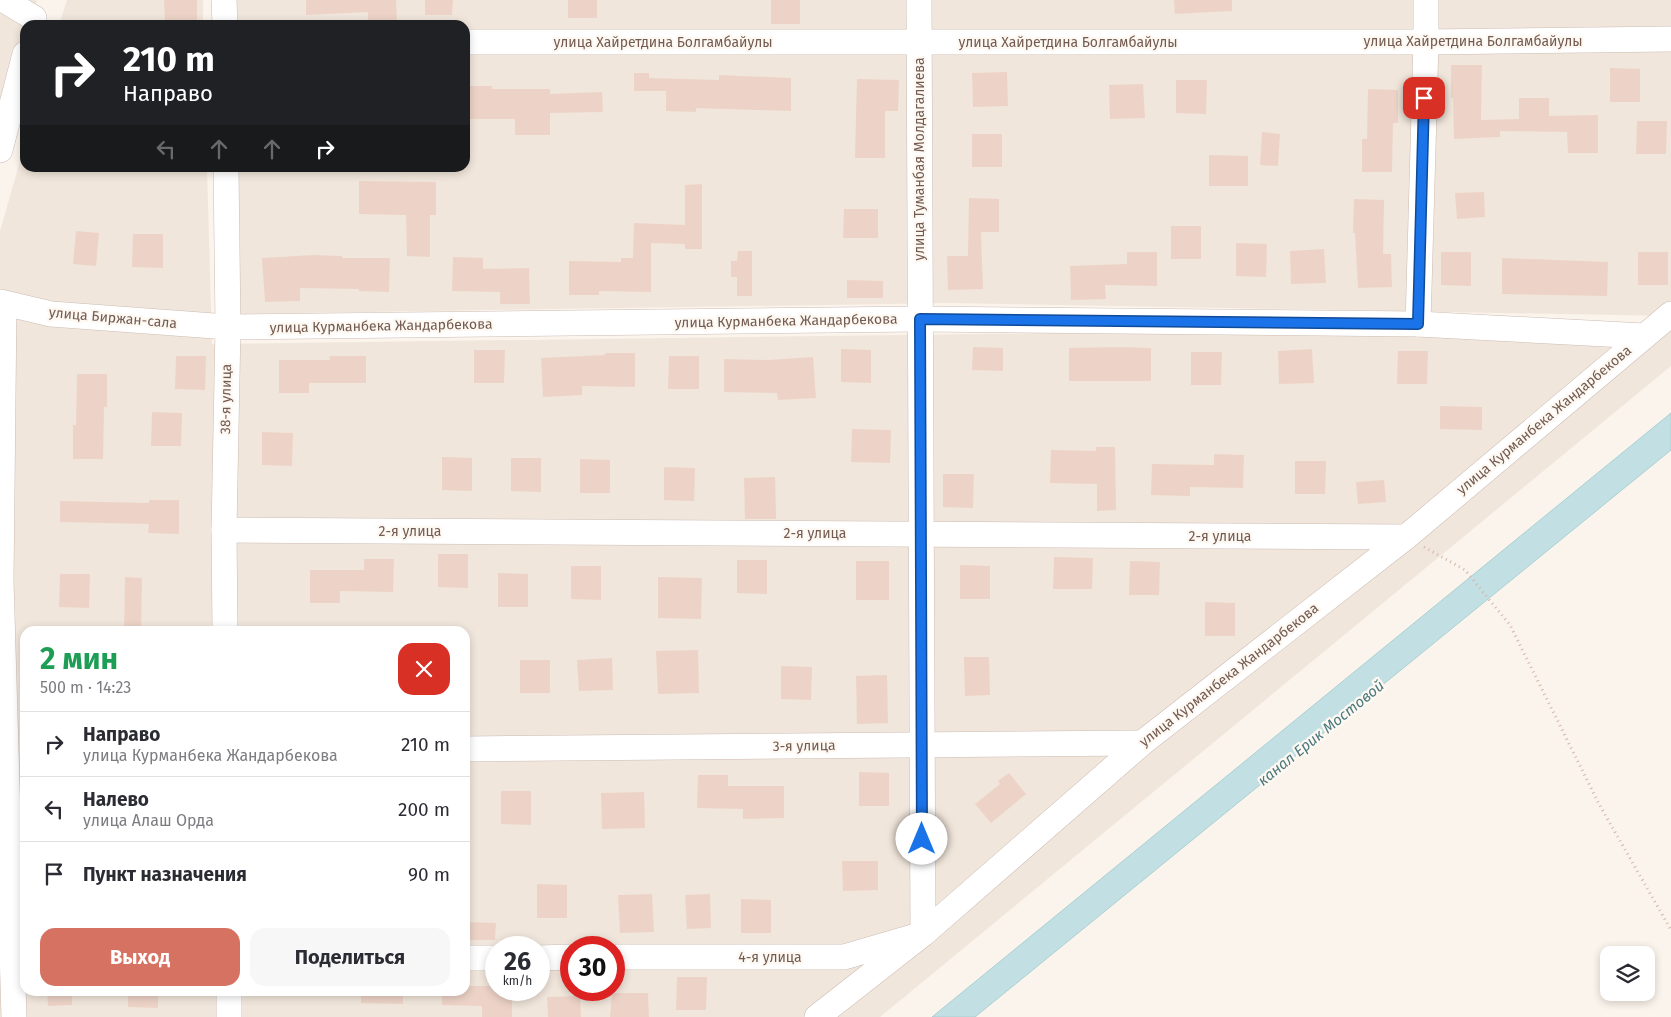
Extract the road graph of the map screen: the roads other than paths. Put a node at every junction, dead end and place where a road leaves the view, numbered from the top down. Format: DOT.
graph roads {
  1 [pos="4,0"];
  2 [pos="224,0"];
  3 [pos="919,0"];
  4 [pos="1426,0"];
  5 [pos="36,14"];
  6 [pos="225,20"];
  7 [pos="1671,39"];
  8 [pos="470,42"];
  9 [pos="919,42"];
  10 [pos="1426,42"];
  11 [pos="20,73"];
  12 [pos="0,150"];
  13 [pos="226,172"];
  14 [pos="2,303"];
  15 [pos="1671,314"];
  16 [pos="920,319"];
  17 [pos="1418,324"];
  18 [pos="228,328"];
  19 [pos="1644,336"];
  20 [pos="224,530"];
  21 [pos="921,534"];
  22 [pos="1406,537"];
  23 [pos="1,581"];
  24 [pos="225,626"];
  25 [pos="1142,743"];
  26 [pos="922,745"];
  27 [pos="470,749"];
  28 [pos="923,934"];
  29 [pos="625,957"];
  30 [pos="470,958"];
  31 [pos="485,958"];
  32 [pos="229,996"];
  33 [pos="14,1017"];
  34 [pos="229,1017"];
  35 [pos="816,1017"];
  1 -- 5 [label="street"];
  2 -- 6 [label="street"];
  3 -- 9 [label="street, улица Туманбая Молдагалиева"];
  4 -- 10 [label="street"];
  7 -- 10 [label="street, улица Хайретдина Болгамбайулы"];
  8 -- 9 [label="street, улица Хайретдина Болгамбайулы"];
  9 -- 10 [label="street, улица Хайретдина Болгамбайулы"];
  9 -- 16 [label="street, улица Туманбая Молдагалиева"];
  10 -- 17 [label="street"];
  11 -- 12 [label="street"];
  13 -- 18 [label="street, 38-я улица"];
  14 -- 18 [label="street, улица Биржан-сала"];
  14 -- 23 [label="street"];
  15 -- 19 [label="street, улица Курманбека Жандарбекова"];
  16 -- 17 [label="street, улица Курманбека Жандарбекова"];
  16 -- 18 [label="street, улица Курманбека Жандарбекова"];
  16 -- 21 [label="street, улица Туманбая Молдагалиева"];
  17 -- 19 [label="street, улица Курманбека Жандарбекова"];
  18 -- 20 [label="street, 38-я улица"];
  19 -- 22 [label="street, улица Курманбека Жандарбекова"];
  20 -- 21 [label="street, 2-я улица"];
  20 -- 24 [label="street, 38-я улица"];
  21 -- 22 [label="street, 2-я улица"];
  21 -- 26 [label="street, улица Туманбая Молдагалиева"];
  22 -- 25 [label="street, улица Курманбека Жандарбекова"];
  23 -- 33 [label="street"];
  25 -- 26 [label="street, 3-я улица"];
  25 -- 28 [label="street, улица Курманбека Жандарбекова"];
  26 -- 27 [label="street, 3-я улица"];
  26 -- 28 [label="street, улица Туманбая Молдагалиева"];
  28 -- 29 [label="street, 4-я улица"];
  28 -- 35 [label="street, улица Курманбека Жандарбекова"];
  30 -- 31 [label="street"];
  32 -- 34 [label="street"];
}
